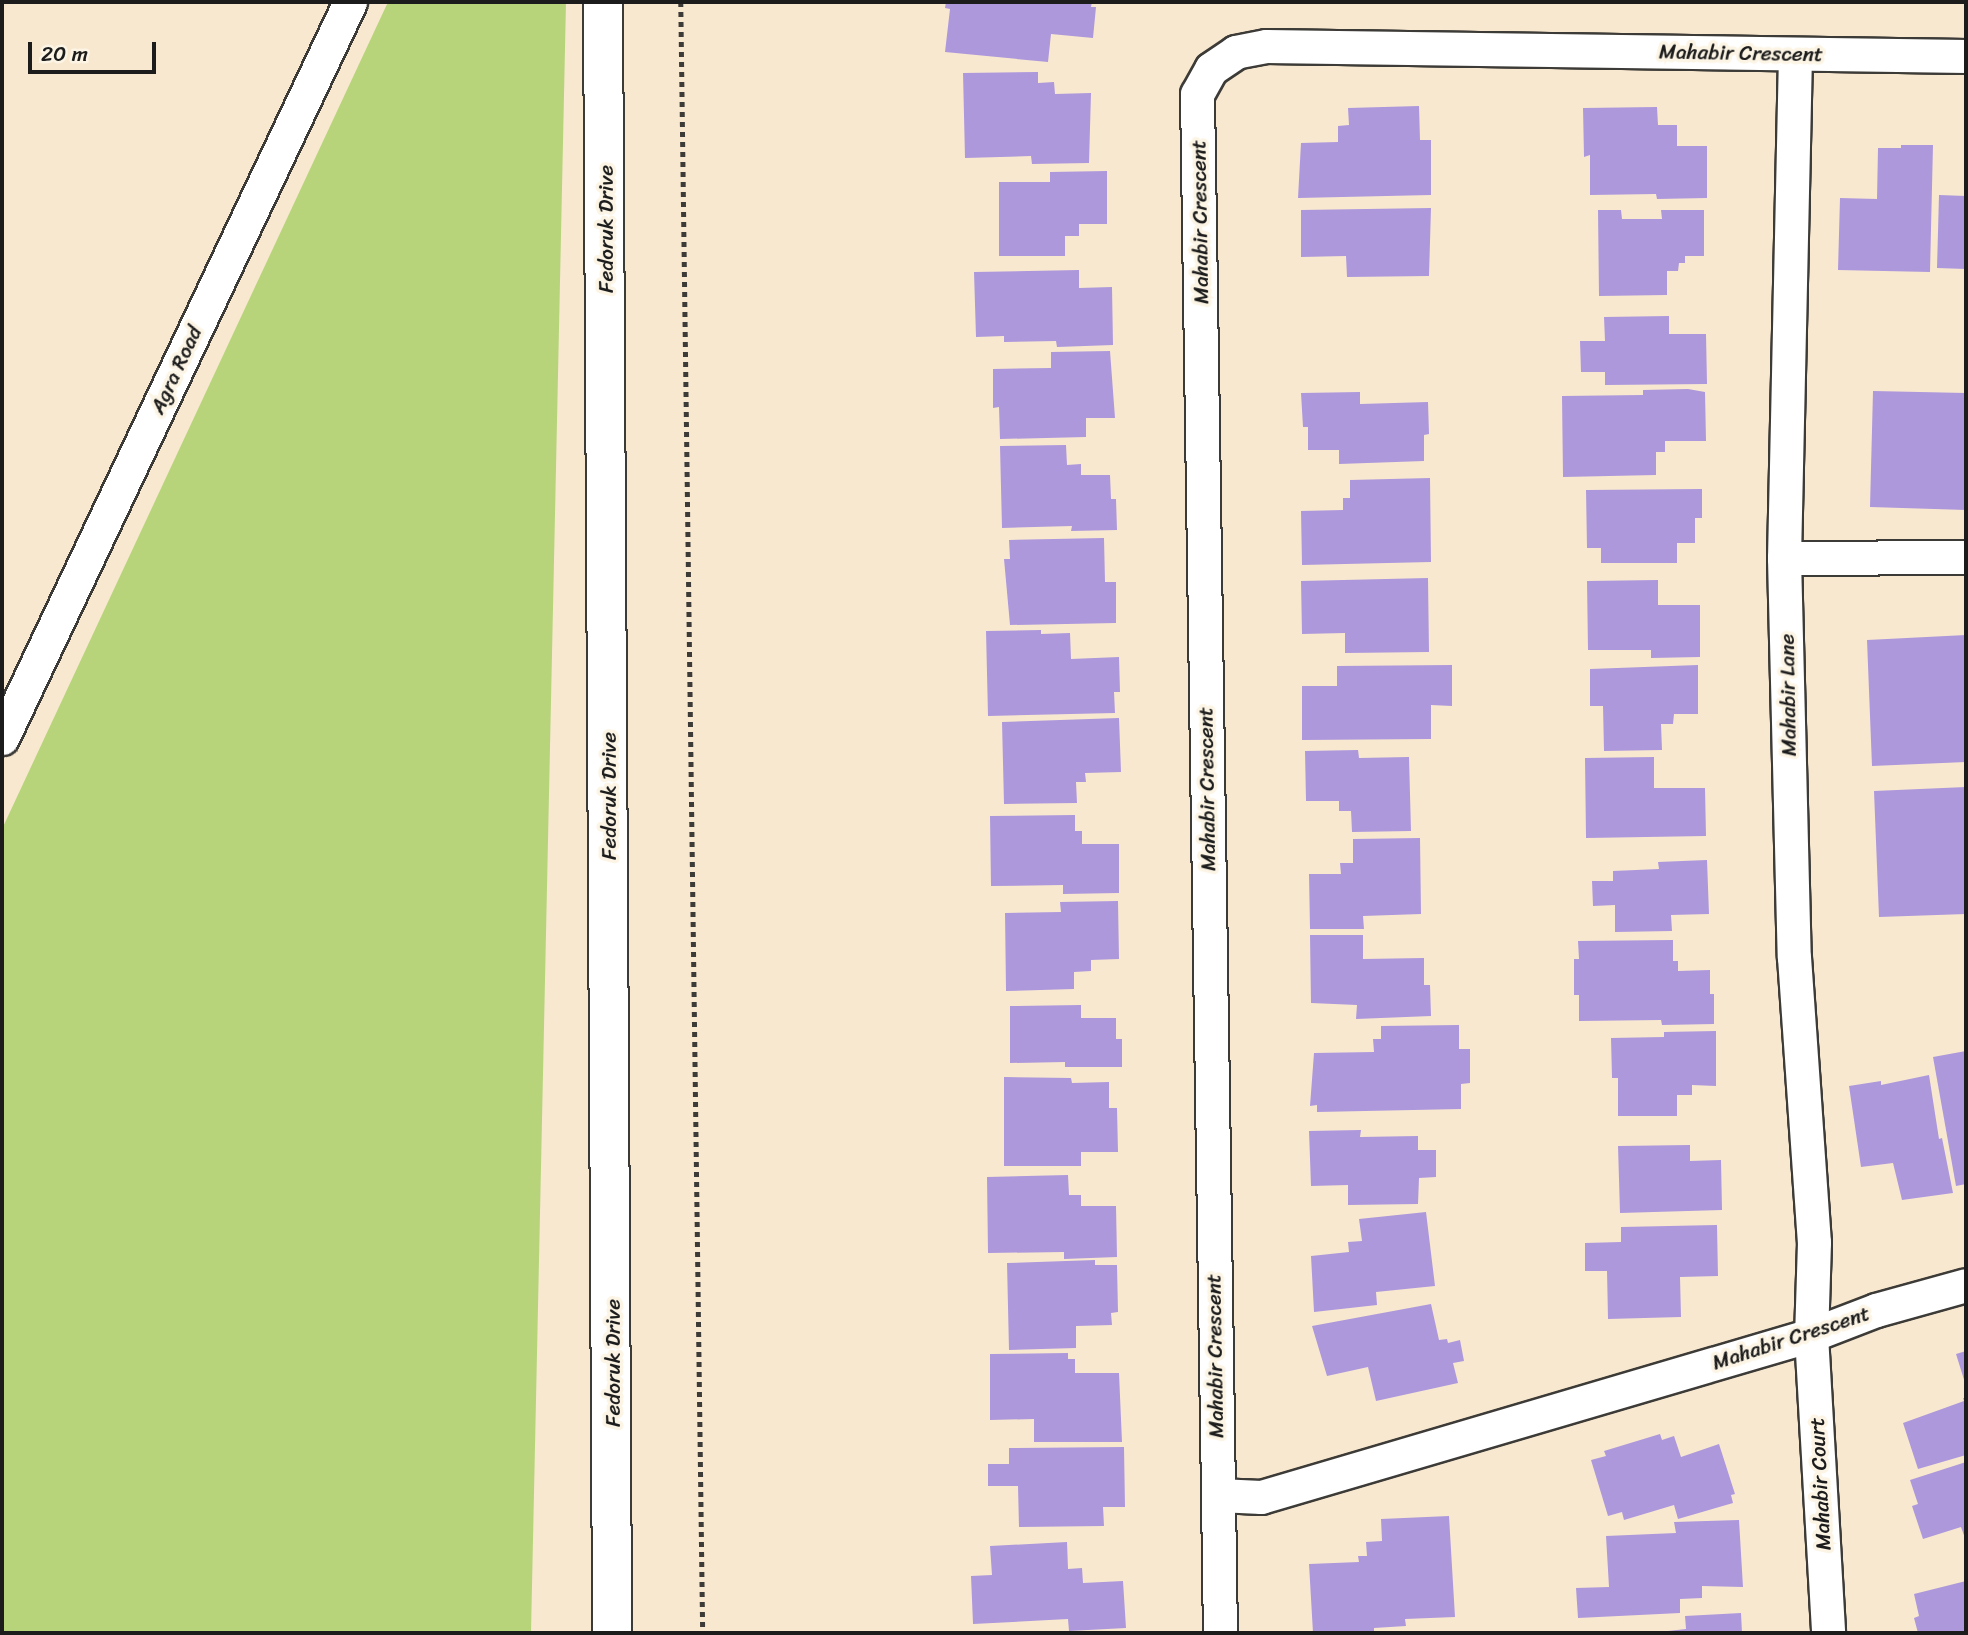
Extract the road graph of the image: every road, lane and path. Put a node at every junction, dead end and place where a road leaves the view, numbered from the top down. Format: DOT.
graph roads {
  1 [pos="350,2"];
  2 [pos="603,2"];
  3 [pos="681,2"];
  4 [pos="1795,54"];
  5 [pos="1966,56"];
  6 [pos="1966,557"];
  7 [pos="1784,558"];
  8 [pos="2,738"];
  9 [pos="1966,1285"];
  10 [pos="1811,1335"];
  11 [pos="1218,1495"];
  12 [pos="614,1590"];
  13 [pos="612,1633"];
  14 [pos="618,1633"];
  15 [pos="703,1633"];
  16 [pos="1220,1633"];
  17 [pos="1828,1633"];
  1 -- 8 [label="street, Agra Road"];
  2 -- 12 [label="main road, Fedoruk Drive"];
  3 -- 15 [label="path"];
  4 -- 5 [label="street, Mahabir Crescent"];
  4 -- 7 [label="street, Mahabir Lane"];
  4 -- 11 [label="street, Mahabir Crescent"];
  6 -- 7 [label="street"];
  7 -- 10 [label="street, Mahabir Lane"];
  9 -- 10 [label="street, Mahabir Crescent"];
  10 -- 11 [label="street, Mahabir Crescent"];
  10 -- 17 [label="street, Mahabir Court"];
  11 -- 16 [label="street"];
  12 -- 13 [label="main road, Fedoruk Drive"];
  12 -- 14 [label="main road, Fedoruk Drive"];
}
